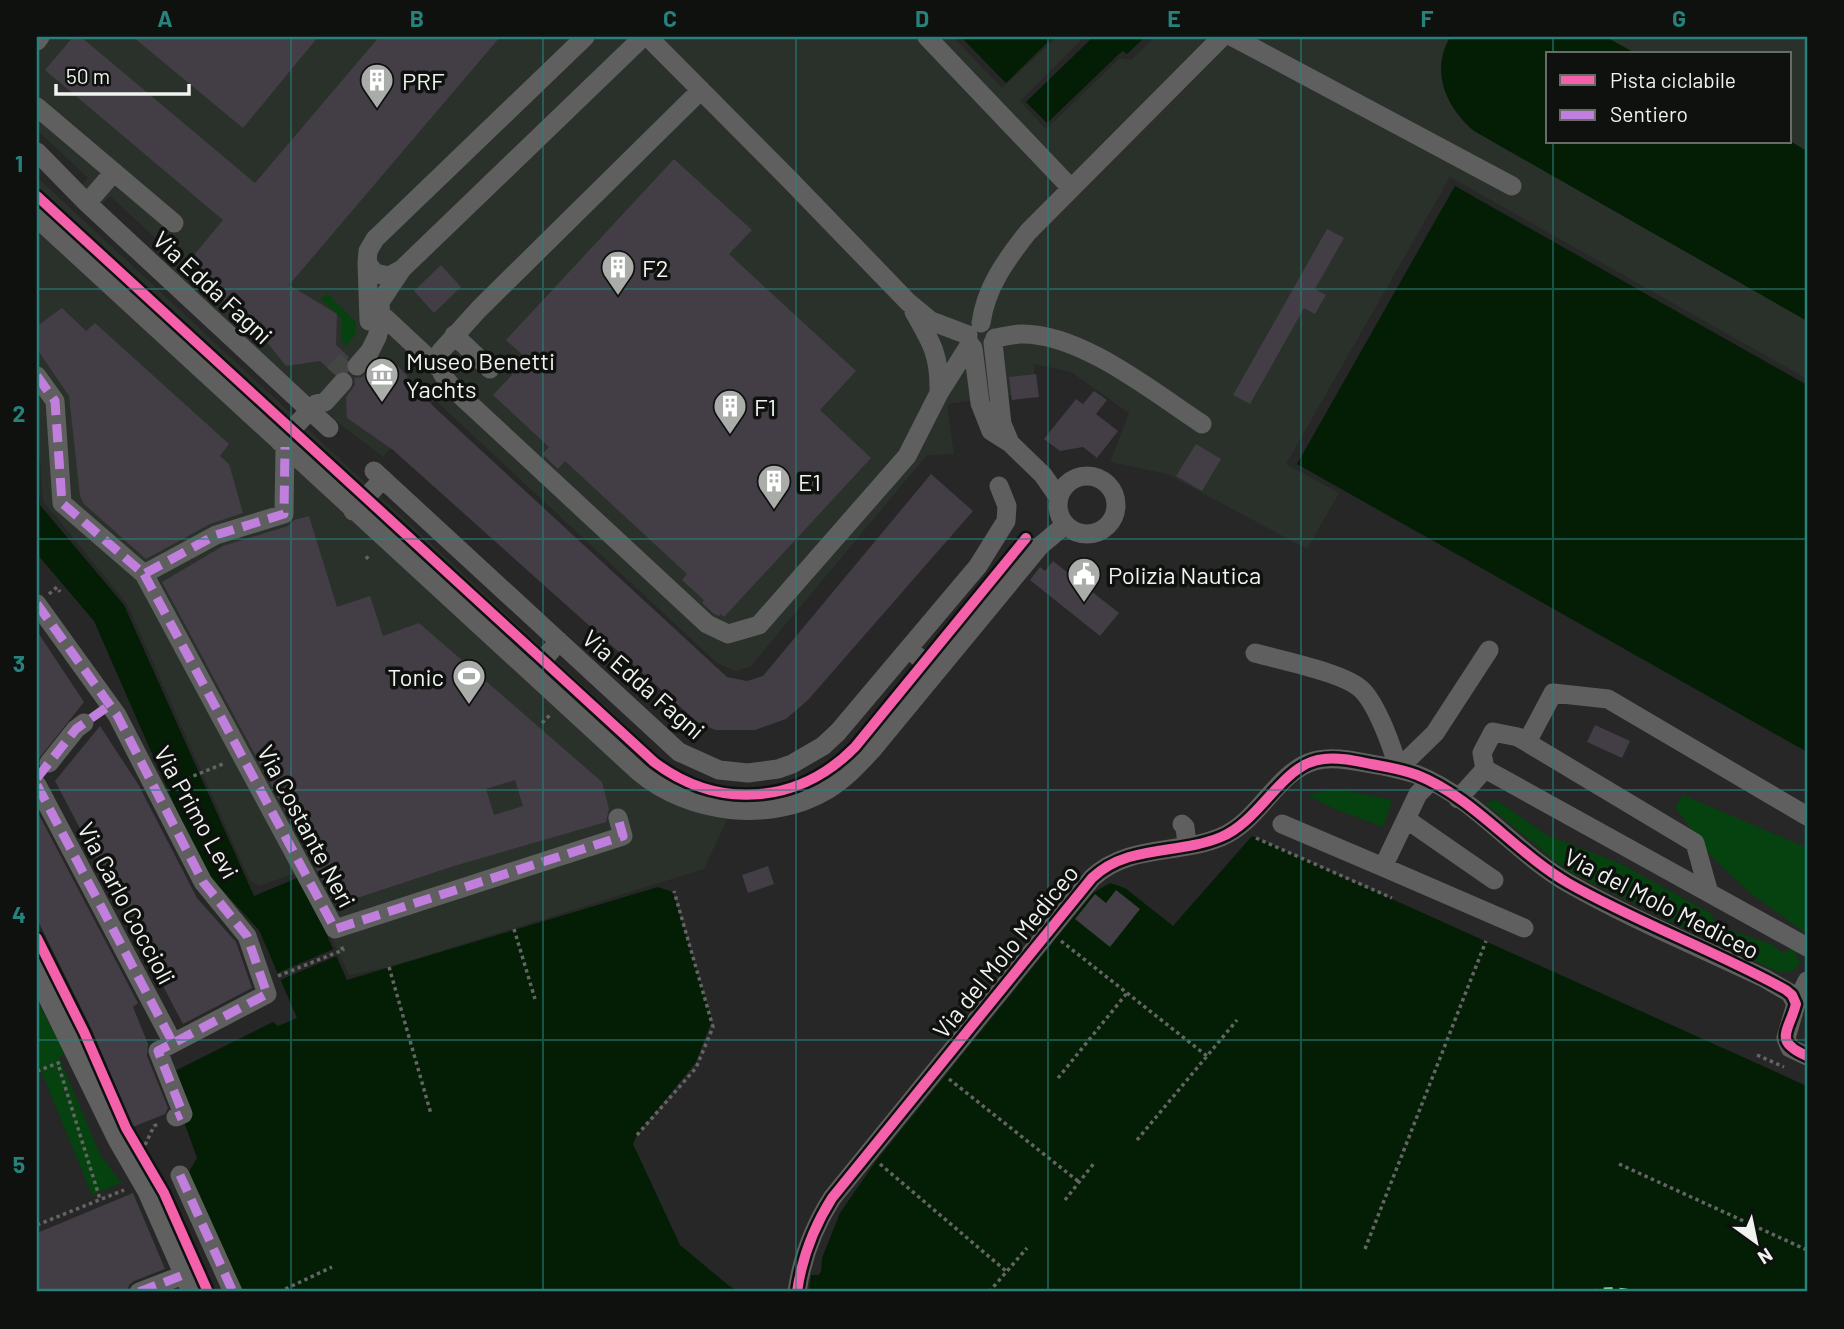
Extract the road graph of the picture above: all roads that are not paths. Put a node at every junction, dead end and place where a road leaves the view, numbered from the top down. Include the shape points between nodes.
1 (40, 37) edge
2 (584, 37) edge
3 (645, 37) edge
4 (927, 37) edge
5 (1222, 37) edge
6 (1233, 37) edge
7 (37, 41) edge
8 (701, 90) junction
9 (37, 109) edge
10 (37, 152) edge
11 (114, 172) junction
12 (1512, 186) dead end
13 (1070, 187) junction
14 (87, 203) junction
15 (37, 218) edge
16 (174, 223) dead end
17 (367, 263) junction
18 (402, 268) junction
19 (908, 302) junction
20 (380, 313) junction
21 (454, 335) junction
22 (973, 338) junction
23 (994, 341) junction
24 (439, 368) junction
25 (490, 369) dead end
26 (37, 376) edge
27 (339, 378) tunnel mouth
28 (939, 393) junction
29 (313, 407) junction
30 (1202, 424) dead end
31 (328, 428) dead end
32 (1010, 443) junction
33 (283, 445) junction
34 (1043, 475) junction
35 (1070, 481) junction
36 (999, 486) dead end
37 (1059, 498) junction
38 (353, 511) junction
39 (1065, 524) junction
40 (144, 574) junction
41 (41, 600) edge
42 (559, 641) junction
43 (909, 649) junction
44 (1489, 650) dead end
45 (1255, 653) dead end
46 (936, 672) junction
47 (532, 673) junction
48 (110, 705) junction
49 (1527, 742) junction
50 (1398, 769) junction
51 (1485, 769) junction
52 (42, 774) edge
53 (1431, 781) junction
54 (1458, 799) junction
55 (1807, 817) edge
56 (618, 818) dead end
57 (1406, 819) junction
58 (1182, 824) dead end
59 (1282, 824) dead end
60 (1187, 845) junction
61 (1383, 867) junction
62 (1494, 880) dead end
63 (1709, 893) junction
64 (1524, 928) dead end
65 (1807, 947) edge
66 (42, 964) edge
67 (1807, 981) edge
68 (1796, 1004) junction
69 (173, 1043) junction
70 (1807, 1056) edge
71 (176, 1117) road end
72 (180, 1175) dead end
73 (190, 1283) edge
74 (798, 1285) edge
75 (139, 1292) edge
76 (233, 1292) edge

1 - 7 street
2 - 17 street via 393,220 375,239
3 - 8 street
3 - 18 street
4 - 13 street
5 - 13 street
6 - 12 street
8 - 19 street
8 - 21 street
9 - 11 street
10 - 14 street, Via Edda Fagni
11 - 14 street
11 - 16 street
13 - 22 street via 1002,265 983,303
14 - 29 street, Via Edda Fagni via 295,397
15 - 33 street
17 - 18 street via 382,276
17 - 20 street via 368,332 353,361 370,351
18 - 20 street via 380,302
19 - 22 street via 931,321
19 - 28 street via 934,346
20 - 24 street
21 - 24 street via 438,358
21 - 25 street
22 - 23 street via 989,326
22 - 28 street
22 - 32 street via 980,403 991,431
23 - 30 street via 1021,334 1086,349
23 - 32 street via 1002,424
24 - 28 street via 472,406 696,614 728,634 759,625 907,456
26 - 40 street via 55,401 62,503
27 - 29 street via 325,402
29 - 31 street, Via Edda Fagni
29 - 33 street
32 - 34 street
33 - 38 street
33 - 40 street via 284,514 215,535
34 - 35 street
34 - 37 street
35 - 37 street
35 - 39 street via 1091,476 1104,481 1115,498 1115,512 1109,525 1090,534
36 - 43 street, Via Edda Fagni via 1007,506 1000,533
37 - 39 street via 1058,512
38 - 42 street, Via Edda Fagni via 379,475
38 - 47 street
39 - 46 street via 1040,545
40 - 56 street, Via Costante Neri via 335,929 623,836
41 - 48 street, Via Primo Levi
42 - 43 street, Via Edda Fagni via 680,752 719,770 748,773 785,767 823,746
42 - 47 street
43 - 46 street
44 - 50 street via 1436,733
45 - 50 street via 1344,678 1362,690 1395,753
46 - 47 street via 848,775 804,801 747,810 710,806 660,788
48 - 52 street via 76,729
48 - 69 street, Via Primo Levi via 203,883 247,936 267,994
49 - 51 street via 1493,732 1482,753
49 - 55 street via 1553,693 1608,699
49 - 63 street via 1695,843
50 - 53 street, Via del Molo Mediceo
50 - 60 street, Via del Molo Mediceo via 1324,758 1313,761 1284,780 1238,828 1220,838
51 - 54 street
51 - 63 street
52 - 69 street, Via Carlo Coccioli
53 - 54 street, Via del Molo Mediceo
53 - 57 street via 1418,794
54 - 68 street, Via del Molo Mediceo via 1567,882 1764,978 1790,993
57 - 61 street
57 - 62 street
58 - 60 street
59 - 61 street
60 - 74 street, Via del Molo Mediceo via 1125,857 1091,878 832,1198 810,1238
61 - 64 street
63 - 65 street
66 - 73 main road via 138,1160
67 - 68 street
68 - 70 street via 1786,1041
69 - 71 street via 158,1051 183,1114
72 - 76 street
73 - 75 street

